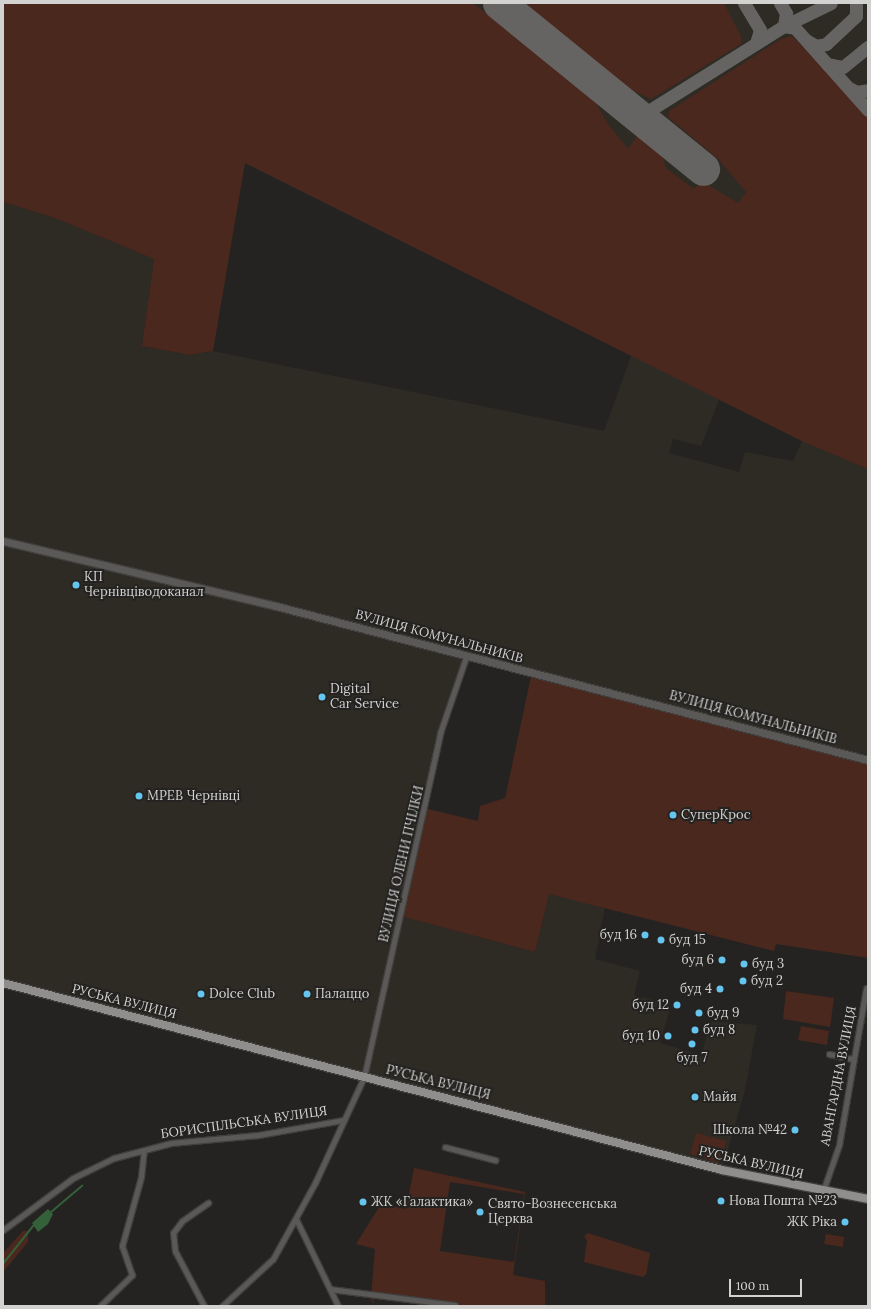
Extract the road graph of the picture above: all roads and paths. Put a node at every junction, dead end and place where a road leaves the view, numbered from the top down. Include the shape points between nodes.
1 (3, 541) edge
2 (466, 657) junction
3 (868, 760) edge
4 (3, 983) edge
5 (866, 988) dead end
6 (829, 1054) dead end
7 (853, 1058) junction
8 (364, 1077) junction
9 (343, 1120) junction
10 (445, 1147) dead end
11 (144, 1150) junction
12 (495, 1160) dead end
13 (823, 1191) junction
14 (868, 1199) edge
15 (208, 1203) dead end
16 (296, 1220) junction
17 (3, 1230) edge
18 (330, 1289) junction
19 (455, 1305) edge
20 (100, 1306) edge
21 (204, 1306) edge
22 (222, 1306) edge
23 (338, 1306) edge

1 - 2 street, ВУЛИЦЯ КОМУНАЛЬНИКІВ via 150,575
2 - 3 street, ВУЛИЦЯ КОМУНАЛЬНИКІВ
2 - 8 street, ВУЛИЦЯ ОЛЕНИ ПЧІЛКИ via 440,733
4 - 8 main road, РУСЬКА ВУЛИЦЯ
5 - 7 street, АВАНГАРДНА ВУЛИЦЯ
6 - 7 street
7 - 13 street, АВАНГАРДНА ВУЛИЦЯ via 839,1146
8 - 9 street, ВУЛИЦЯ ОЛЕНИ ПЧІЛКИ
8 - 13 main road, РУСЬКА ВУЛИЦЯ via 725,1171
9 - 11 street, БОРИСПІЛЬСЬКА ВУЛИЦЯ via 258,1135 171,1142
9 - 16 street, ВУЛИЦЯ ОЛЕНИ ПЧІЛКИ
10 - 12 street
11 - 17 street, БОРИСПІЛЬСЬКА ВУЛИЦЯ via 114,1158 73,1178
11 - 20 street via 141,1177 122,1246 132,1275
13 - 14 main road, РУСЬКА ВУЛИЦЯ
15 - 21 street via 182,1221 173,1233 175,1251
16 - 18 street
16 - 22 street, ВУЛИЦЯ ОЛЕНИ ПЧІЛКИ via 273,1259
18 - 19 street
18 - 23 street

